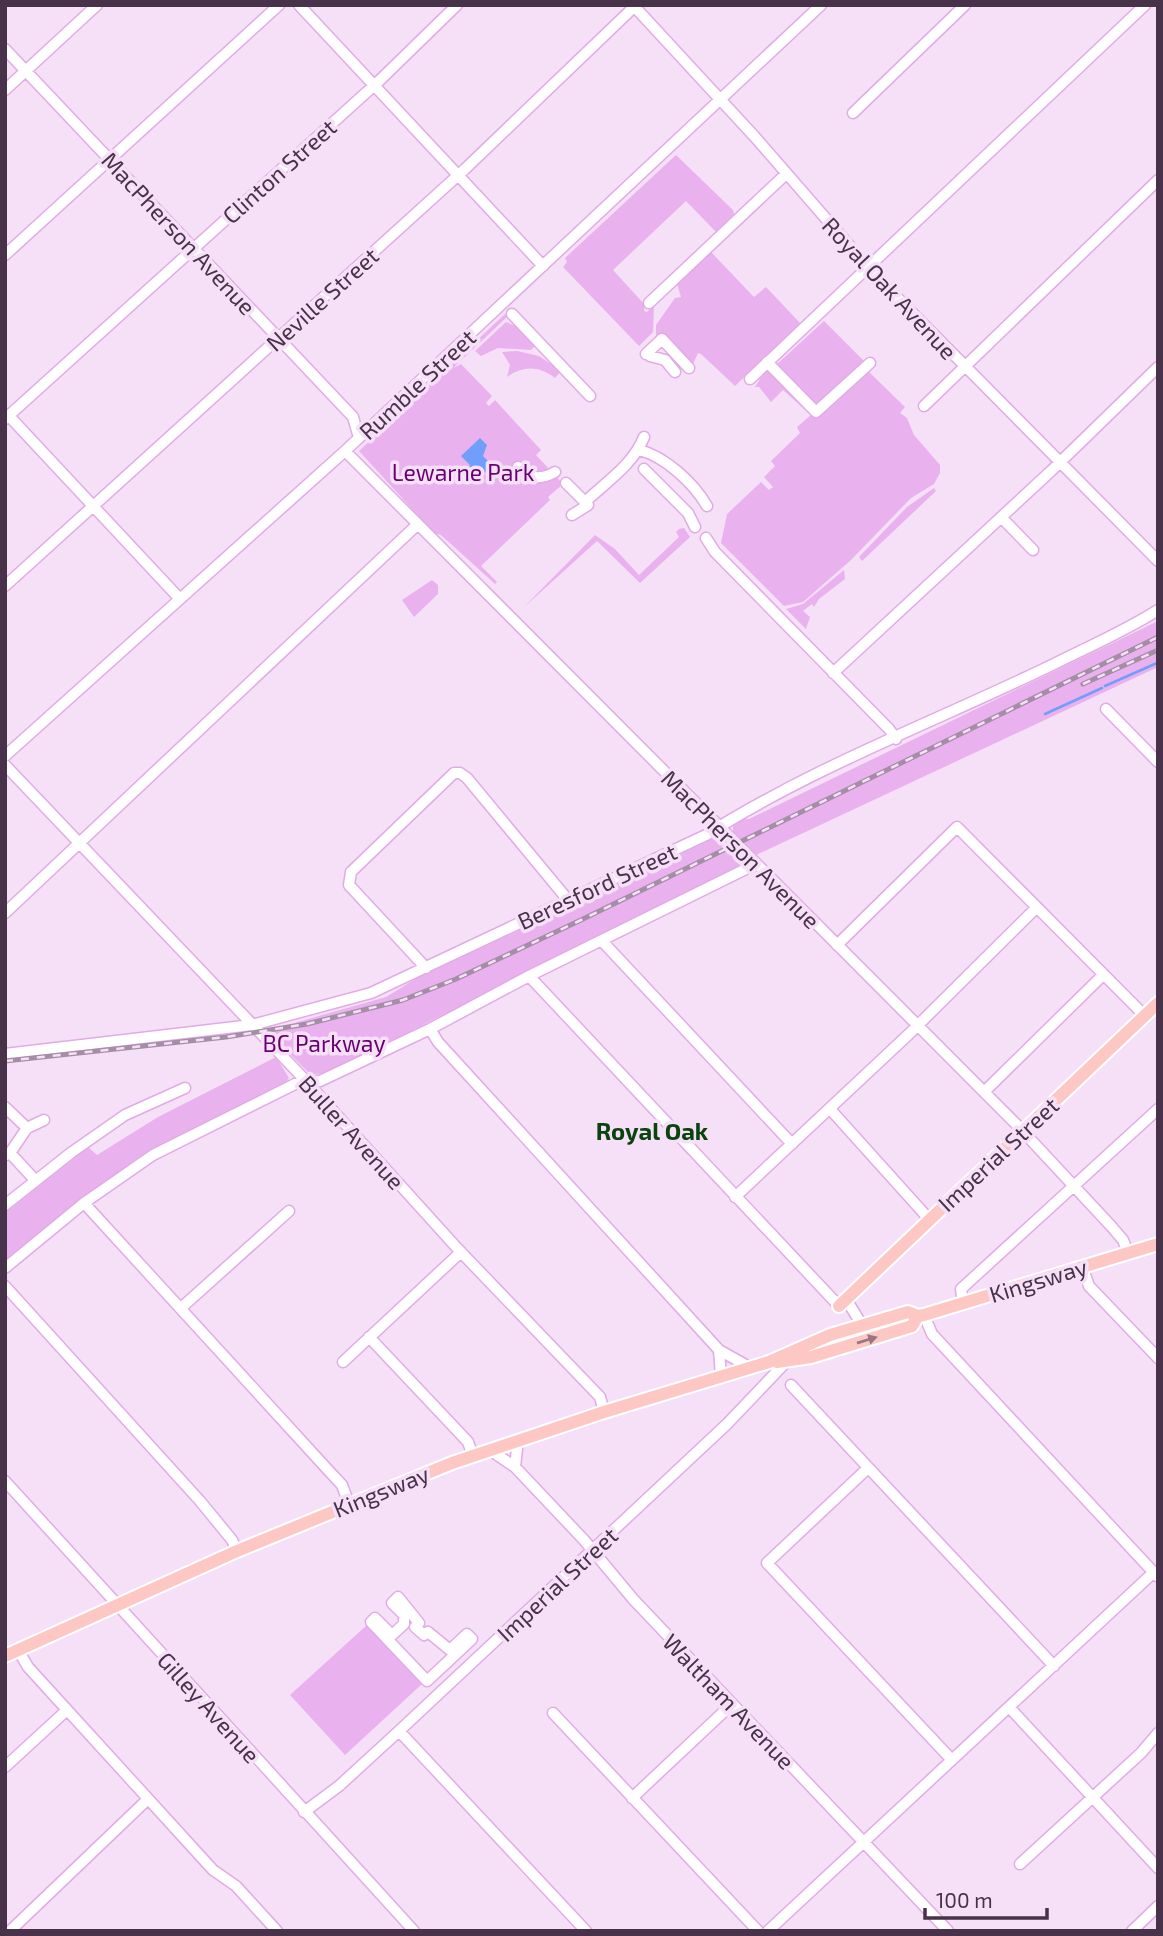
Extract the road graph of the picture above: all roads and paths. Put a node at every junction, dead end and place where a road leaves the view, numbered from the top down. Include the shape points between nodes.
1 (97, 5) edge
2 (279, 5) edge
3 (299, 5) edge
4 (457, 5) edge
5 (821, 5) edge
6 (965, 5) edge
7 (1144, 5) edge
8 (634, 6) edge
9 (5, 49) edge
10 (26, 71) junction
11 (373, 86) junction
12 (5, 90) edge
13 (721, 100) junction
14 (853, 113) dead end
15 (110, 160) junction
16 (786, 174) junction
17 (458, 176) junction
18 (1158, 180) edge
19 (194, 249) junction
20 (5, 255) edge
21 (543, 266) junction
22 (869, 268) junction
23 (649, 303) dead end
24 (512, 314) dead end
25 (654, 332) dead end
26 (278, 339) junction
27 (655, 345) junction
28 (674, 358) junction
29 (767, 362) junction
30 (870, 363) dead end
31 (965, 367) junction
32 (1158, 367) edge
33 (689, 368) dead end
34 (750, 379) dead end
35 (590, 396) dead end
36 (924, 406) dead end
37 (353, 417) junction
38 (7, 418) edge
39 (373, 425) junction
40 (359, 438) junction
41 (345, 452) junction
42 (638, 452) junction
43 (1059, 463) junction
44 (518, 467) dead end
45 (555, 472) dead end
46 (566, 483) dead end
47 (93, 506) junction
48 (707, 506) dead end
49 (1001, 517) junction
50 (418, 524) junction
51 (695, 527) dead end
52 (706, 538) dead end
53 (1033, 550) dead end
54 (1158, 561) edge
55 (5, 586) edge
56 (180, 599) junction
57 (1158, 610) edge
58 (832, 673) junction
59 (1106, 709) dead end
60 (896, 739) junction
61 (5, 756) edge
62 (1158, 762) edge
63 (5, 765) edge
64 (719, 827) junction
65 (78, 844) junction
66 (756, 864) junction
67 (568, 900) junction
68 (1037, 908) junction
69 (5, 913) edge
70 (602, 941) junction
71 (837, 945) junction
72 (426, 968) junction
73 (1103, 975) junction
74 (529, 976) junction
75 (1158, 1003) edge
76 (1144, 1015) junction
77 (252, 1025) junction
78 (918, 1026) junction
79 (430, 1030) junction
80 (5, 1054) edge
81 (307, 1082) junction
82 (185, 1088) dead end
83 (984, 1092) junction
84 (5, 1107) edge
85 (830, 1109) junction
86 (1158, 1109) edge
87 (44, 1121) dead end
88 (27, 1128) junction
89 (1024, 1132) junction
90 (792, 1144) junction
91 (8, 1154) edge
92 (35, 1180) junction
93 (1074, 1186) junction
94 (735, 1197) junction
95 (84, 1203) junction
96 (5, 1205) edge
97 (289, 1211) dead end
98 (929, 1219) junction
99 (1158, 1244) edge
100 (461, 1252) junction
101 (1128, 1253) junction
102 (1083, 1266) junction
103 (5, 1268) edge
104 (5, 1286) edge
105 (842, 1303) junction
106 (963, 1303) junction
107 (181, 1308) junction
108 (921, 1316) junction
109 (862, 1325) junction
110 (369, 1338) junction
111 (801, 1346) junction
112 (719, 1350) junction
113 (1158, 1358) edge
114 (787, 1361) junction
115 (343, 1362) dead end
116 (769, 1362) junction
117 (751, 1368) junction
118 (721, 1377) junction
119 (791, 1385) dead end
120 (604, 1412) junction
121 (518, 1440) junction
122 (490, 1450) junction
123 (473, 1456) junction
124 (515, 1466) junction
125 (868, 1468) junction
126 (5, 1481) edge
127 (349, 1504) junction
128 (592, 1550) junction
129 (237, 1551) junction
130 (1156, 1575) edge
131 (117, 1604) junction
132 (18, 1650) junction
133 (5, 1656) edge
134 (1054, 1665) junction
135 (427, 1681) joint
136 (732, 1704) junction
137 (1009, 1707) junction
138 (67, 1710) junction
139 (553, 1713) dead end
140 (399, 1731) junction
141 (1158, 1732) edge
142 (951, 1759) junction
143 (5, 1766) edge
144 (1093, 1797) junction
145 (632, 1798) junction
146 (148, 1799) junction
147 (303, 1812) junction
148 (862, 1841) junction
149 (1020, 1864) dead end
150 (1158, 1868) edge
151 (1158, 1906) edge
152 (10, 1931) edge
153 (277, 1931) edge
154 (414, 1931) edge
155 (586, 1931) edge
156 (758, 1931) edge
157 (768, 1931) edge
158 (948, 1931) edge
159 (1132, 1931) edge

1 - 10 street
2 - 15 street
3 - 11 street
4 - 11 street, Clinton Street
5 - 13 street, Rumble Street
6 - 14 street
7 - 22 street
8 - 13 street, Royal Oak Avenue
8 - 17 street, Neville Street
9 - 10 street, MacPherson Avenue
10 - 12 street
10 - 15 street, MacPherson Avenue
11 - 17 street
11 - 19 street, Clinton Street
13 - 16 street, Royal Oak Avenue
13 - 21 street, Rumble Street
15 - 19 street, MacPherson Avenue
15 - 20 street
16 - 22 street, Royal Oak Avenue
16 - 23 street
17 - 21 street
17 - 26 street, Neville Street
18 - 31 street
19 - 26 street, MacPherson Avenue
19 - 38 street, Clinton Street
21 - 39 street, Rumble Street
22 - 29 street
22 - 31 street, Royal Oak Avenue
24 - 35 street
25 - 27 street
26 - 37 street, MacPherson Avenue
26 - 47 street, Neville Street
27 - 28 street via 662,339
27 - 28 street via 645,352
28 - 33 street
29 - 30 street via 816,412
29 - 34 street
31 - 36 street
31 - 43 street, Royal Oak Avenue
32 - 43 street
37 - 39 street, MacPherson Avenue
37 - 40 street, MacPherson Avenue
38 - 47 street
39 - 40 street, Rumble Street
40 - 41 street, Rumble Street
41 - 50 street, MacPherson Avenue
41 - 56 street, Rumble Street
42 - 46 street via 580,503
42 - 48 street via 652,453 671,466
42 - 51 street
43 - 49 street
43 - 54 street, Royal Oak Avenue
44 - 45 street via 530,477
47 - 55 street, Neville Street
47 - 56 street
49 - 53 street
49 - 58 street
50 - 64 street, MacPherson Avenue
50 - 65 street
52 - 58 street
56 - 61 street, Rumble Street
57 - 60 street, Beresford Street
58 - 60 street
59 - 62 street
60 - 64 street, Beresford Street
63 - 65 street, Buller Avenue
64 - 66 street, MacPherson Avenue
64 - 67 street, Beresford Street
65 - 69 street
65 - 77 street, Buller Avenue
66 - 70 street
66 - 71 street, MacPherson Avenue
67 - 72 street, Beresford Street
67 - 72 street via 491,805 460,773 454,773 348,879
68 - 71 street via 957,827
68 - 73 street
68 - 78 street
70 - 74 street
70 - 90 street
71 - 78 street, MacPherson Avenue
72 - 77 street, Beresford Street via 371,993
73 - 76 street
73 - 83 street
74 - 79 street
74 - 94 street
75 - 76 main road, Imperial Street
76 - 89 main road, Imperial Street
77 - 80 street, Beresford Street
77 - 81 street, Buller Avenue
78 - 83 street, MacPherson Avenue
78 - 85 street
79 - 81 street via 320,1081
79 - 112 street
81 - 95 street via 153,1155
81 - 100 street, Buller Avenue
82 - 92 street via 125,1115
83 - 89 street, MacPherson Avenue
84 - 88 street
85 - 90 street
85 - 98 street
86 - 93 street
87 - 88 street
88 - 91 street
89 - 93 street, MacPherson Avenue
89 - 98 main road, Imperial Street
90 - 94 street
91 - 92 street
92 - 96 street
93 - 101 street, MacPherson Avenue via 1123,1240
93 - 106 street via 961,1289
94 - 105 street
95 - 103 street
95 - 107 street
97 - 107 street
98 - 105 main road, Imperial Street
99 - 101 main road, Kingsway
100 - 110 street
100 - 120 street, Buller Avenue via 600,1397
101 - 102 main road, Kingsway
102 - 106 main road, Kingsway
102 - 113 street via 1090,1286
104 - 129 street via 200,1501
105 - 109 street
106 - 108 main road, Kingsway
107 - 127 street via 335,1478
108 - 109 main road, Kingsway via 908,1312
114 -> 108 main road, Kingsway via 912,1326
108 - 130 street via 932,1334
109 - 111 main road, Kingsway
110 - 115 street
110 - 123 street via 468,1442
111 - 114 main road, Imperial Street
111 - 116 main road, Kingsway
112 - 117 street
112 - 118 street
114 - 116 main road, Kingsway
114 - 128 street, Imperial Street
116 - 117 main road, Kingsway
117 - 118 main road, Kingsway
118 - 120 main road, Kingsway
119 - 125 street
120 - 121 main road, Kingsway
121 - 122 main road, Kingsway
121 - 124 street
122 - 123 main road, Kingsway
122 - 124 street, Waltham Avenue
123 - 127 main road, Kingsway
124 - 128 street, Waltham Avenue
125 - 134 street
125 - 142 street via 766,1563
126 - 131 street, Gilley Avenue
127 - 129 main road, Kingsway
128 - 136 street, Waltham Avenue
128 - 140 street, Imperial Street
129 - 131 main road, Kingsway
130 - 134 street
131 - 132 main road, Kingsway
131 - 147 street, Gilley Avenue
132 - 133 main road, Kingsway
132 - 138 street
134 - 137 street
135 - 135 street via 472,1639 467,1634 450,1650 415,1627 419,1623 398,1597 392,1603 404,1615 404,1624 392,1635 375,1618 371,1622
136 - 145 street
136 - 148 street, Waltham Avenue
137 - 142 street
137 - 144 street
138 - 143 street
138 - 146 street
139 - 145 street
140 - 147 street, Imperial Street
140 - 155 street
141 - 144 street
142 - 148 street
144 - 149 street
144 - 150 street
145 - 156 street
146 - 152 street
146 - 153 street
147 - 154 street, Gilley Avenue
148 - 157 street
148 - 158 street, Waltham Avenue
151 - 159 street

